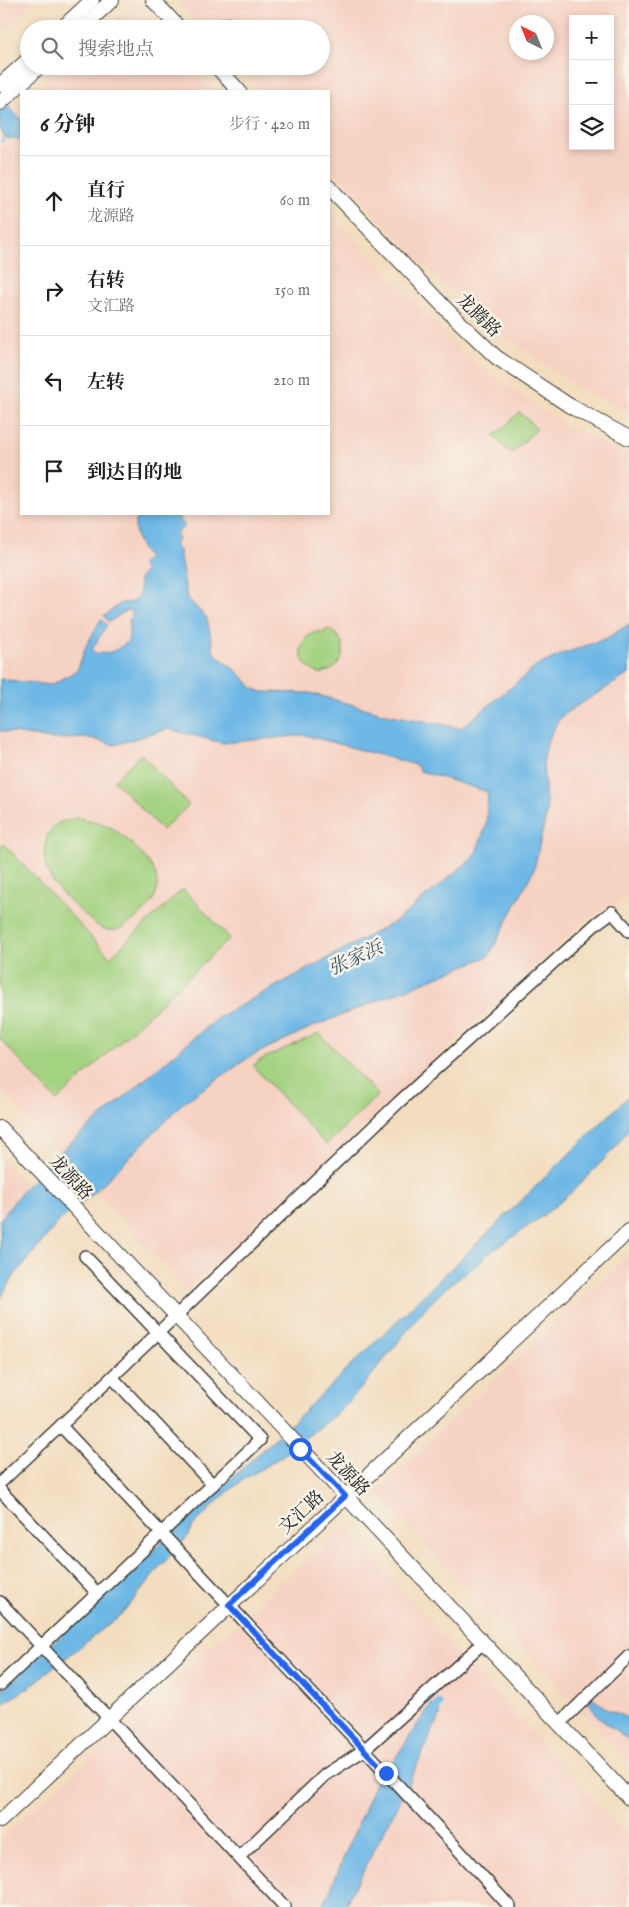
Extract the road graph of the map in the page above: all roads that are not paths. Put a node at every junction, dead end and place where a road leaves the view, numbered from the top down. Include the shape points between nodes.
1 (92, 0) edge
2 (112, 0) edge
3 (154, 0) edge
4 (71, 20) edge
5 (91, 20) edge
6 (172, 20) edge
7 (20, 70) edge
8 (25, 75) edge
9 (224, 75) edge
10 (5, 87) edge
11 (238, 90) edge
12 (0, 103) edge
13 (330, 188) edge
14 (629, 438) edge
15 (629, 931) edge
16 (0, 1128) edge
17 (629, 1231) edge
18 (85, 1256) dead end
19 (175, 1316) junction
20 (158, 1333) junction
21 (112, 1377) junction
22 (61, 1426) junction
23 (0, 1483) edge
24 (213, 1485) junction
25 (0, 1490) edge
26 (345, 1496) junction
27 (161, 1533) junction
28 (98, 1593) junction
29 (0, 1602) edge
30 (229, 1605) junction
31 (483, 1643) junction
32 (42, 1646) junction
33 (629, 1656) edge
34 (0, 1685) edge
35 (109, 1718) junction
36 (559, 1724) junction
37 (364, 1750) junction
38 (629, 1798) edge
39 (0, 1821) edge
40 (239, 1857) junction
41 (285, 1907) edge
42 (510, 1907) edge

1 - 4 main road
2 - 5 main road
3 - 6 main road
7 - 10 main road
8 - 10 main road
9 - 11 main road
10 - 12 main road
13 - 14 main road, 龙腾路 via 496,357 570,406
15 - 19 street via 612,912 597,923 399,1102
16 - 19 main road, 龙源路
17 - 26 main road, 文汇路
18 - 20 street
19 - 20 street
19 - 26 main road, 龙源路
20 - 21 street
20 - 24 street via 260,1440
21 - 22 street
21 - 24 street
22 - 23 street
22 - 27 street
24 - 27 street
25 - 28 street
26 - 30 main road, 文汇路
26 - 31 main road, 龙源路
27 - 28 street
27 - 30 street
28 - 32 street
29 - 32 street
30 - 35 main road, 文汇路
30 - 37 street
31 - 36 main road, 龙源路
31 - 37 street
32 - 34 street
32 - 35 street
33 - 36 street
35 - 39 main road, 文汇路
35 - 40 street
36 - 38 main road, 龙源路
37 - 40 street via 325,1775
37 - 42 street
40 - 41 street

